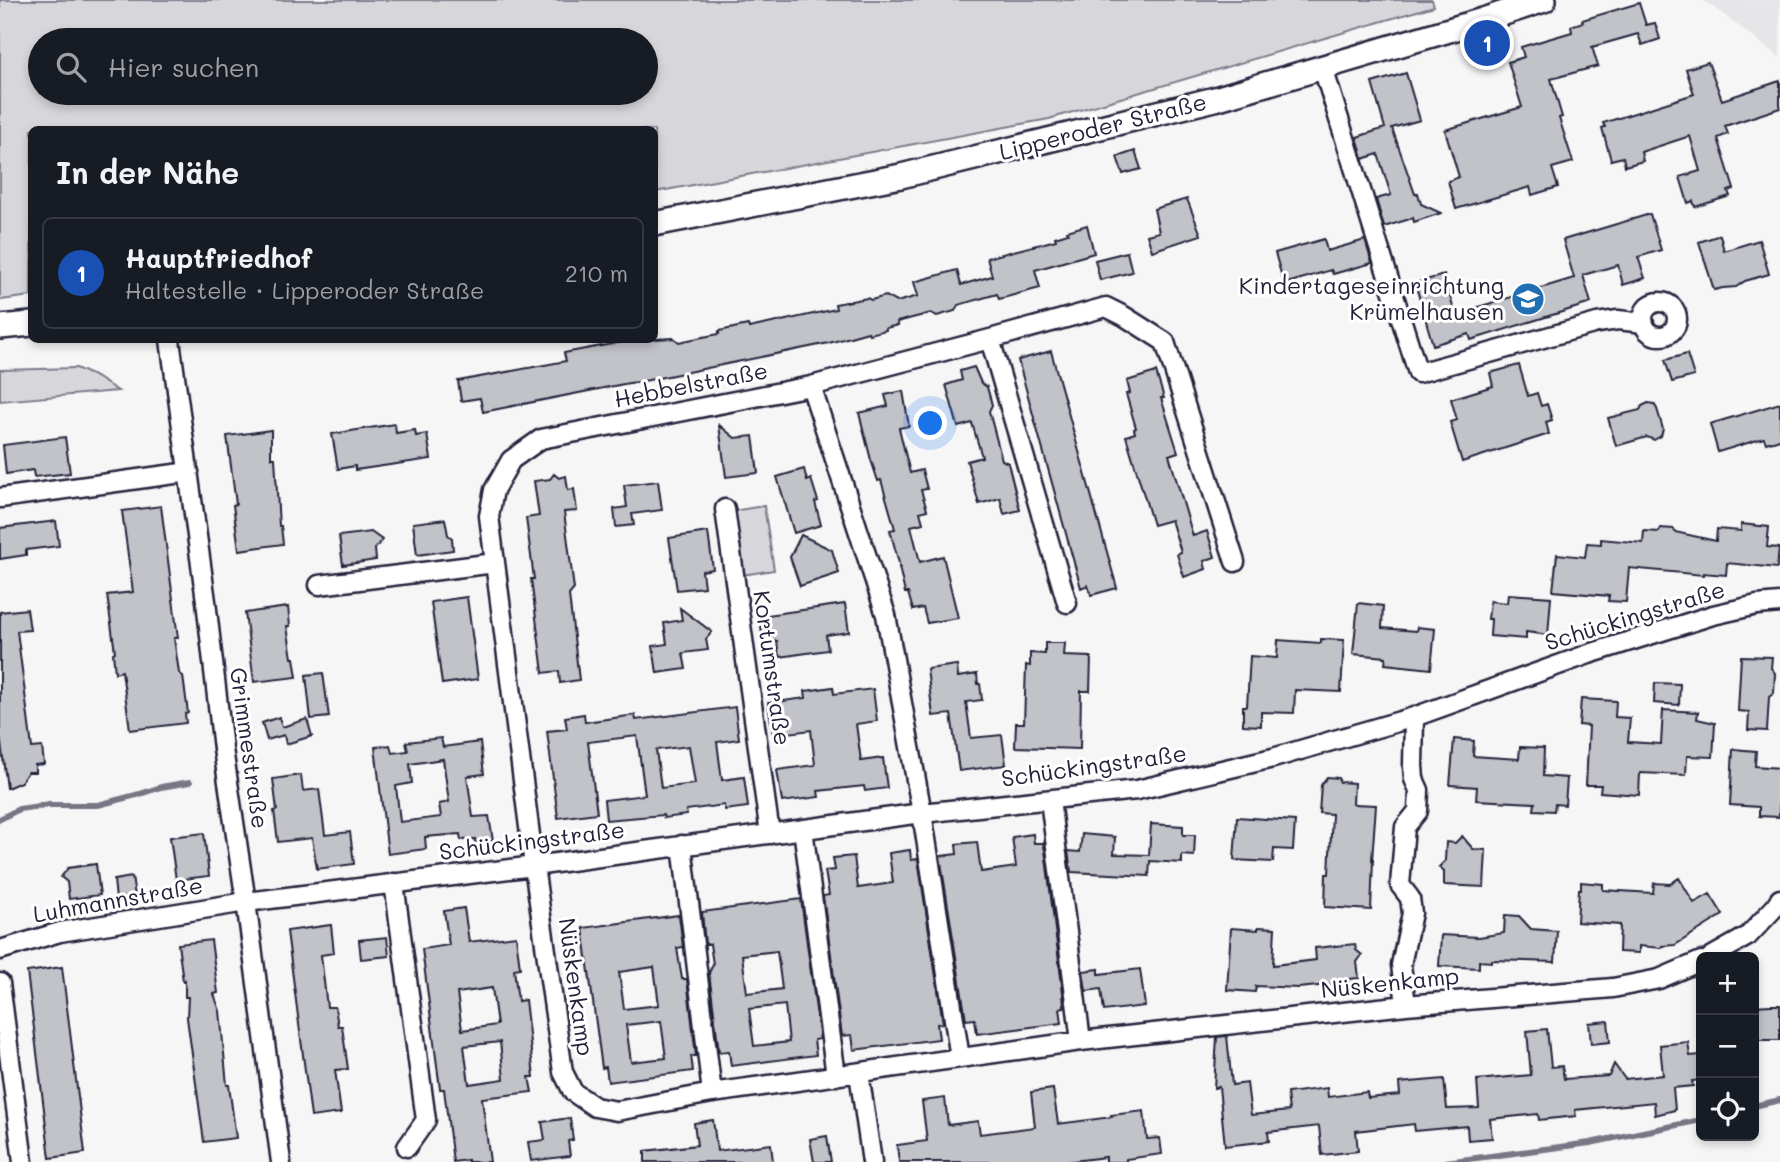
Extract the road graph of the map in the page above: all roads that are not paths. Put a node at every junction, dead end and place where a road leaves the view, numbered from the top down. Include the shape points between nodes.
1 (1544, 0) edge
2 (1323, 68) junction
3 (658, 223) edge
4 (1644, 323) dead end
5 (28, 324) edge
6 (0, 327) edge
7 (990, 339) junction
8 (170, 343) edge
9 (811, 386) junction
10 (189, 472) junction
11 (0, 498) edge
12 (725, 509) dead end
13 (1235, 562) dead end
14 (495, 563) junction
15 (319, 585) dead end
16 (1067, 603) dead end
17 (1780, 603) edge
18 (1414, 717) junction
19 (1050, 800) junction
20 (922, 813) junction
21 (803, 829) junction
22 (770, 834) junction
23 (682, 845) junction
24 (534, 866) junction
25 (394, 883) junction
26 (1780, 900) edge
27 (246, 902) junction
28 (0, 950) edge
29 (1720, 952) edge
30 (1696, 963) edge
31 (0, 983) edge
32 (1406, 1004) junction
33 (1081, 1041) junction
34 (960, 1058) junction
35 (859, 1073) junction
36 (836, 1076) junction
37 (712, 1093) junction
38 (407, 1147) dead end
39 (23, 1162) edge
40 (281, 1162) edge
41 (872, 1162) edge

1 - 2 main road, Lipperoder Straße
2 - 3 main road, Lipperoder Straße via 901,177
2 - 4 street via 1418,373 1597,323
5 - 6 main road
7 - 9 street, Hebbelstraße
7 - 13 street, Hebbelstraße via 1106,307 1165,342
7 - 16 street
8 - 10 street, Grimmestraße
9 - 14 street, Hebbelstraße via 541,439 511,460 494,490 489,516
9 - 20 street via 886,615
10 - 11 street
10 - 27 street, Grimmestraße
12 - 22 street, Kortumstraße
14 - 15 street
14 - 24 street, Hebbelstraße
17 - 18 street, Schückingstraße via 1713,615
18 - 19 street, Schückingstraße via 1273,758 1137,790
18 - 32 street via 1418,811 1405,827 1400,885 1410,898 1412,913 1401,965
19 - 20 street, Schückingstraße
19 - 33 street
20 - 21 street, Schückingstraße
20 - 34 street
21 - 22 street, Schückingstraße
21 - 36 street
22 - 23 street, Schückingstraße
23 - 24 street, Schückingstraße
23 - 37 street
24 - 25 street, Schückingstraße
24 - 37 street, Nüskenkamp via 564,1072 573,1092 595,1107 617,1111
25 - 27 street, Schückingstraße
25 - 38 street via 426,1120
26 - 29 street via 1748,936
27 - 28 street, Luhmannstraße via 60,932
27 - 40 street, Grimmestraße
30 - 32 street, Nüskenkamp via 1660,979 1613,988
31 - 39 street
32 - 33 street, Nüskenkamp
33 - 34 street, Nüskenkamp
34 - 35 street, Nüskenkamp
35 - 36 street, Nüskenkamp
35 - 41 street
36 - 37 street, Nüskenkamp

